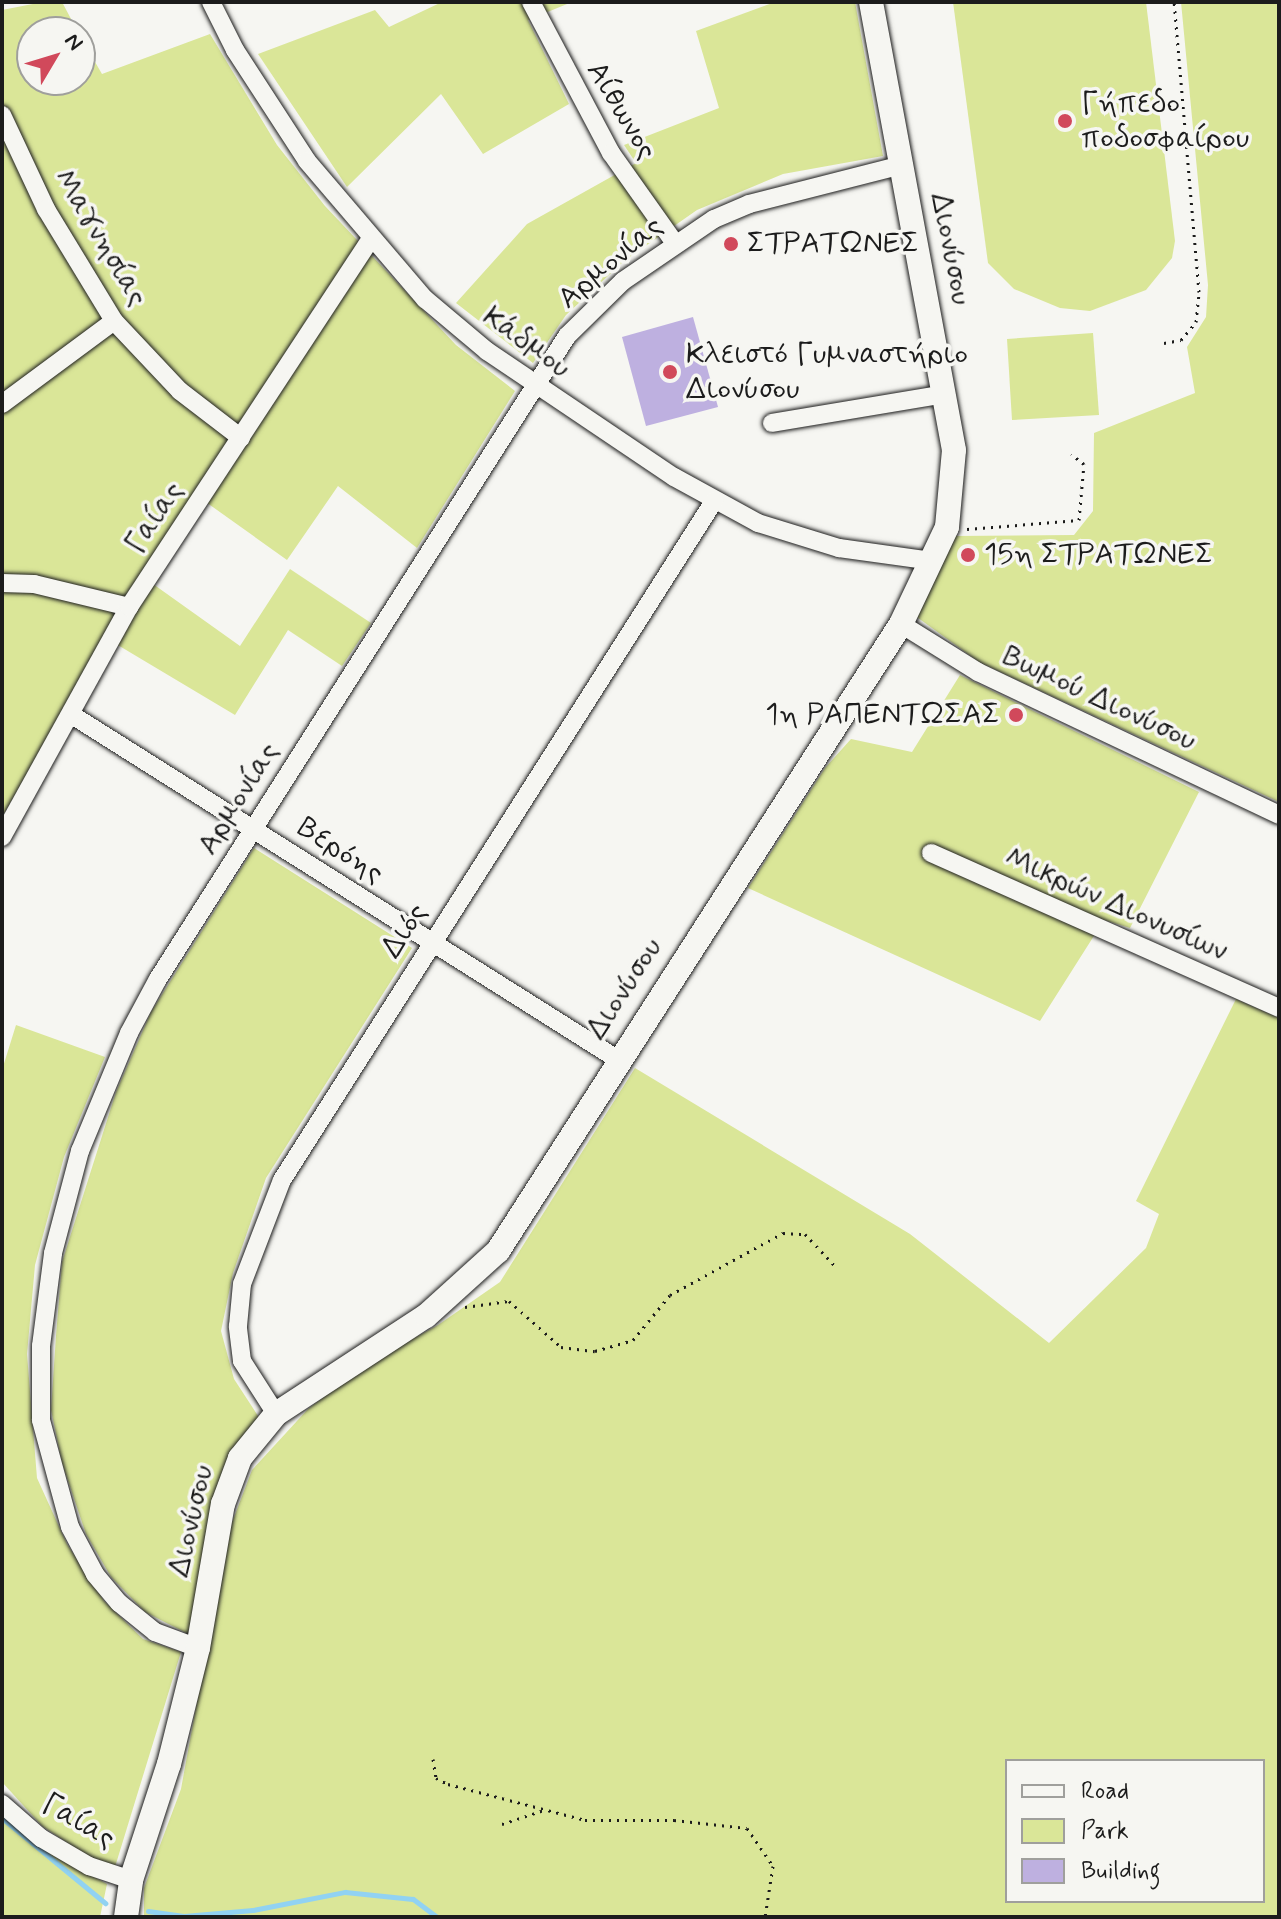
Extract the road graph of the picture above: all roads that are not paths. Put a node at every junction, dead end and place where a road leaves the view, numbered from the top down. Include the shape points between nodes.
1 (211, 2) edge
2 (531, 2) edge
3 (871, 2) edge
4 (2, 115) edge
5 (902, 165) junction
6 (370, 240) junction
7 (674, 242) junction
8 (114, 321) junction
9 (534, 385) junction
10 (945, 394) junction
11 (2, 404) edge
12 (772, 423) dead end
13 (241, 438) junction
14 (714, 501) junction
15 (933, 561) junction
16 (2, 583) edge
17 (129, 607) junction
18 (901, 624) junction
19 (72, 715) junction
20 (1279, 815) edge
21 (253, 828) junction
22 (2, 837) edge
23 (931, 853) dead end
24 (431, 942) junction
25 (1279, 1008) edge
26 (617, 1059) junction
27 (276, 1414) junction
28 (198, 1648) junction
29 (2, 1804) edge
30 (131, 1880) junction
31 (126, 1917) edge

1 - 6 street, Κάδμου via 261,92
2 - 7 street, Αίθωνος via 611,153
3 - 5 main road, Διονύσου
4 - 8 street, Μαγνησίας via 46,209
5 - 7 street, Αρμονίας via 749,204
5 - 10 main road, Διονύσου
6 - 9 street, Κάδμου via 456,326
6 - 13 street, Γαίας
7 - 9 street, Αρμονίας via 623,281 567,336
8 - 11 street
8 - 13 street, Μαγνησίας via 180,391
9 - 14 street, Κάδμου
9 - 21 street, Αρμονίας
10 - 12 street
10 - 15 main road, Διονύσου via 955,472 947,527
13 - 17 street, Γαίας
14 - 15 street, Κάδμου via 798,538
14 - 24 street, Διός
15 - 18 main road, Διονύσου
16 - 17 street via 47,586
17 - 19 street, Γαίας
18 - 20 street, Βωμού Διονύσου via 978,672
18 - 26 main road, Διονύσου
19 - 21 street, Βερόης
19 - 22 street, Γαίας
21 - 24 street, Βερόης
21 - 28 street, Αρμονίας via 158,979 105,1086 80,1151 53,1253 41,1346 41,1420 70,1527 95,1574 119,1603 155,1632
23 - 25 street, Μικρών Διονυσίων
24 - 26 street, Βερόης
24 - 27 street, Διός via 282,1180 242,1284 242,1361
26 - 27 main road, Διονύσου via 514,1228 481,1271 426,1316
27 - 28 main road, Διονύσου via 256,1434 230,1483
28 - 30 main road, Διονύσου via 169,1764
29 - 30 street, Γαίας via 53,1845 89,1866
30 - 31 main road, Διονύσου

